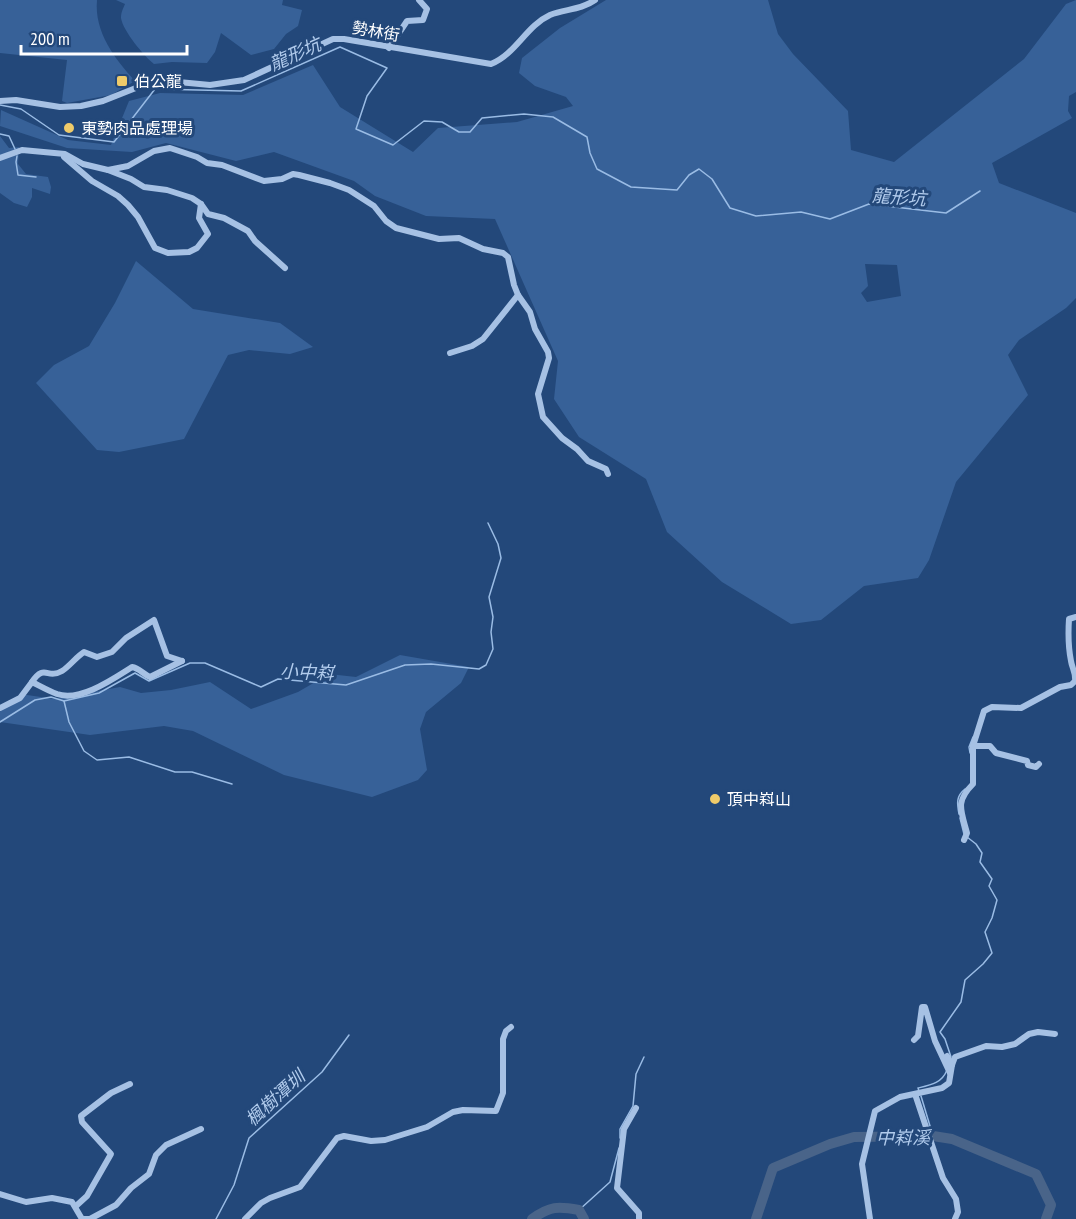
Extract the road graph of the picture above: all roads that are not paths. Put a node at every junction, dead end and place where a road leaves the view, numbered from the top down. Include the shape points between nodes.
1 (419, 0) edge
2 (595, 0) edge
3 (389, 48) junction
4 (0, 101) edge
5 (59, 153) junction
6 (0, 158) edge
7 (108, 170) junction
8 (201, 204) junction
9 (285, 268) dead end
10 (518, 295) junction
11 (450, 353) dead end
12 (608, 474) dead end
13 (1076, 617) edge
14 (32, 682) junction
15 (0, 708) edge
16 (973, 746) junction
17 (1039, 764) dead end
18 (966, 836) dead end
19 (511, 1027) dead end
20 (1055, 1034) dead end
21 (914, 1040) dead end
22 (947, 1056) dead end
23 (951, 1064) junction
24 (950, 1073) junction
25 (130, 1084) dead end
26 (915, 1094) junction
27 (636, 1108) dead end
28 (201, 1129) dead end
29 (0, 1194) edge
30 (76, 1206) junction
31 (245, 1219) edge
32 (639, 1219) edge
33 (870, 1219) edge
34 (954, 1219) edge

1 - 3 street via 427,9 423,20 406,21
2 - 3 street, 勢林街 via 587,6 550,15 492,64
3 - 4 street, 勢林街 via 333,39 244,80 210,85 151,82 81,106
5 - 6 street via 22,150
5 - 7 street
5 - 8 street via 128,205 155,248 168,253 189,252 208,234 199,218
7 - 8 street via 144,187 167,190
7 - 10 street via 170,148 264,181 293,174 330,183 350,190 374,206 396,228 439,239 459,238 503,253 508,257
8 - 9 street via 208,214 248,231
10 - 11 street via 483,339
10 - 12 street via 548,352 538,394 543,417 561,438
13 - 16 street via 1069,619 1068,643 1075,681 1021,708 987,709
14 - 14 street via 41,672 61,672 84,652 97,657 112,652 154,620 167,656 182,661 150,677 132,667 100,687 69,695 59,695
14 - 15 street via 20,698
16 - 17 street via 990,746 996,753 1027,760 1028,765
16 - 18 street via 973,784 963,793 960,806
19 - 31 street via 503,1039 503,1093 496,1112 453,1112 427,1127 385,1140 337,1138 300,1187 261,1203
20 - 23 street via 1029,1034 1015,1044 986,1046 955,1057
21 - 24 street via 922,1007
22 - 23 street
23 - 24 street
24 - 26 street via 949,1083 942,1088
25 - 30 street via 81,1116 111,1154 87,1196
26 - 33 street via 900,1097 875,1111 871,1121 862,1164
26 - 34 street via 943,1178 956,1199 958,1212
27 - 32 street via 624,1129 617,1188 639,1213
28 - 30 street via 166,1145 156,1155 149,1174 116,1205 90,1219 82,1219
29 - 30 street via 26,1202 52,1198

